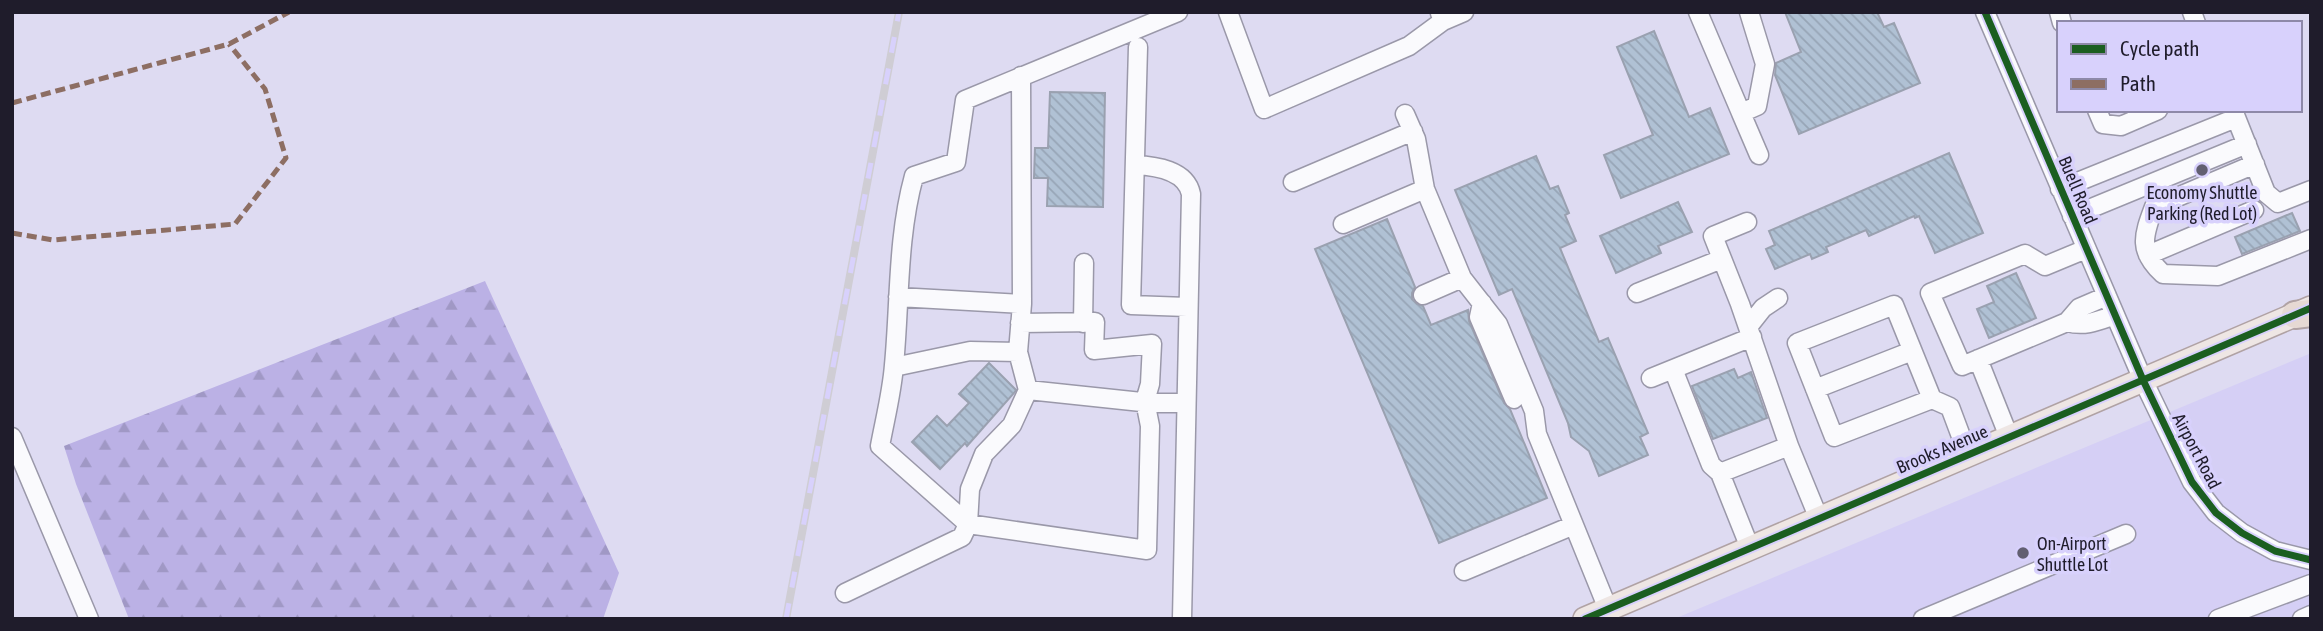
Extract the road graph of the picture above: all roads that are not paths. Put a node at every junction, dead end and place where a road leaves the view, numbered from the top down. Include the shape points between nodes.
1 (1178, 12) edge
2 (1228, 12) edge
3 (1464, 12) edge
4 (1698, 12) edge
5 (1749, 12) edge
6 (1984, 12) edge
7 (1442, 17) edge
8 (1138, 47) dead end
9 (1021, 76) junction
10 (2098, 112) edge
11 (2153, 112) edge
12 (1741, 113) junction
13 (1405, 114) dead end
14 (2234, 114) edge
15 (1413, 131) junction
16 (2247, 144) junction
17 (1759, 155) dead end
18 (2255, 164) junction
19 (1135, 165) junction
20 (1293, 182) dead end
21 (1425, 189) junction
22 (2060, 189) junction
23 (2311, 190) edge
24 (2255, 210) dead end
25 (2072, 216) junction
26 (1747, 222) dead end
27 (1343, 224) dead end
28 (2311, 239) edge
29 (2087, 249) junction
30 (2148, 255) junction
31 (1722, 259) junction
32 (1084, 263) dead end
33 (1462, 278) junction
34 (1637, 293) dead end
35 (1423, 295) dead end
36 (2106, 296) junction
37 (898, 297) junction
38 (1778, 298) dead end
39 (1482, 303) junction
40 (1022, 304) junction
41 (1187, 307) junction
42 (2305, 312) edge
43 (2115, 315) junction
44 (2067, 322) junction
45 (1020, 323) junction
46 (1083, 323) junction
47 (1750, 332) junction
48 (1912, 351) junction
49 (1018, 352) junction
50 (1978, 359) junction
51 (894, 368) junction
52 (1673, 369) junction
53 (1651, 378) dead end
54 (2143, 380) junction
55 (1815, 389) junction
56 (1028, 390) junction
57 (1514, 399) dead end
58 (1932, 399) junction
59 (1145, 401) junction
60 (1186, 403) junction
61 (12, 437) edge
62 (2009, 437) junction
63 (1789, 446) junction
64 (1968, 454) junction
65 (1720, 473) junction
66 (1819, 519) junction
67 (968, 524) junction
68 (1574, 524) junction
69 (2126, 534) dead end
70 (1750, 548) junction
71 (2311, 560) edge
72 (1464, 571) dead end
73 (2311, 584) edge
74 (845, 593) dead end
75 (1184, 597) junction
76 (1608, 609) junction
77 (2311, 615) edge
78 (89, 619) edge
79 (1182, 619) edge
80 (1188, 619) edge
81 (1585, 619) edge
82 (1923, 619) edge
83 (2218, 619) edge
84 (2302, 619) edge

1 - 9 street
2 - 7 street via 1264,109 1409,46
3 - 7 street
4 - 12 street
5 - 12 street via 1765,64 1757,106
6 - 22 street, Buell Road
8 - 19 street
9 - 37 street via 965,100 956,162 914,176
9 - 40 street
10 - 11 street via 2103,124 2120,126
12 - 17 street
13 - 15 street
14 - 16 street
14 - 22 street
15 - 20 street
15 - 21 street
16 - 18 street
16 - 25 street
18 - 23 street via 2266,193 2278,203
18 - 30 street via 2154,207 2144,233
19 - 41 street via 1172,172 1189,187
19 - 41 street via 1132,304
21 - 27 street
21 - 33 street
22 - 25 street, Buell Road
24 - 30 street
25 - 29 street, Buell Road
26 - 31 street via 1713,236
28 - 30 street via 2218,276 2163,274
29 - 36 street, Buell Road
29 - 50 street via 2045,266 2025,254 1930,293 1962,366
31 - 34 street
31 - 47 street
32 - 46 street
33 - 35 street
33 - 39 street
36 - 43 street, Buell Road
36 - 44 street via 2079,308
37 - 40 street
37 - 51 street
38 - 47 street via 1763,308
39 - 57 street via 1479,317
39 - 68 street via 1501,331 1534,411 1536,434
40 - 45 street
41 - 60 street
42 - 54 main road, Brooks Avenue
43 - 44 street via 2094,323
43 - 54 street, Buell Road
44 - 50 street
45 - 46 street
45 - 49 street
46 - 59 street via 1095,322 1094,350 1152,344
47 - 52 street
47 - 63 street
48 - 55 street
48 - 55 street via 1894,305 1870,314 1797,343
48 - 58 street
49 - 51 street via 970,351
49 - 56 street
50 - 62 street
51 - 67 street via 880,446
52 - 53 street
52 - 65 street via 1711,465
54 - 62 main road, Brooks Avenue
54 - 71 street, Airport Road via 2186,471 2207,503 2253,540 2285,555
55 - 58 street via 1834,438
56 - 59 street
56 - 67 street via 1012,425 984,454 970,489
58 - 64 street via 1950,407
59 - 60 street
59 - 67 street via 1150,426 1147,550
60 - 75 street
61 - 78 street
62 - 64 main road, Brooks Avenue
63 - 65 street
63 - 66 street
64 - 66 main road, Brooks Avenue
65 - 70 street
66 - 70 main road, Brooks Avenue
67 - 74 street via 962,537
68 - 72 street
68 - 76 street
69 - 82 street
70 - 76 main road, Brooks Avenue
73 - 83 street
75 - 79 street
75 - 80 street
76 - 81 main road, Brooks Avenue
77 - 84 street

